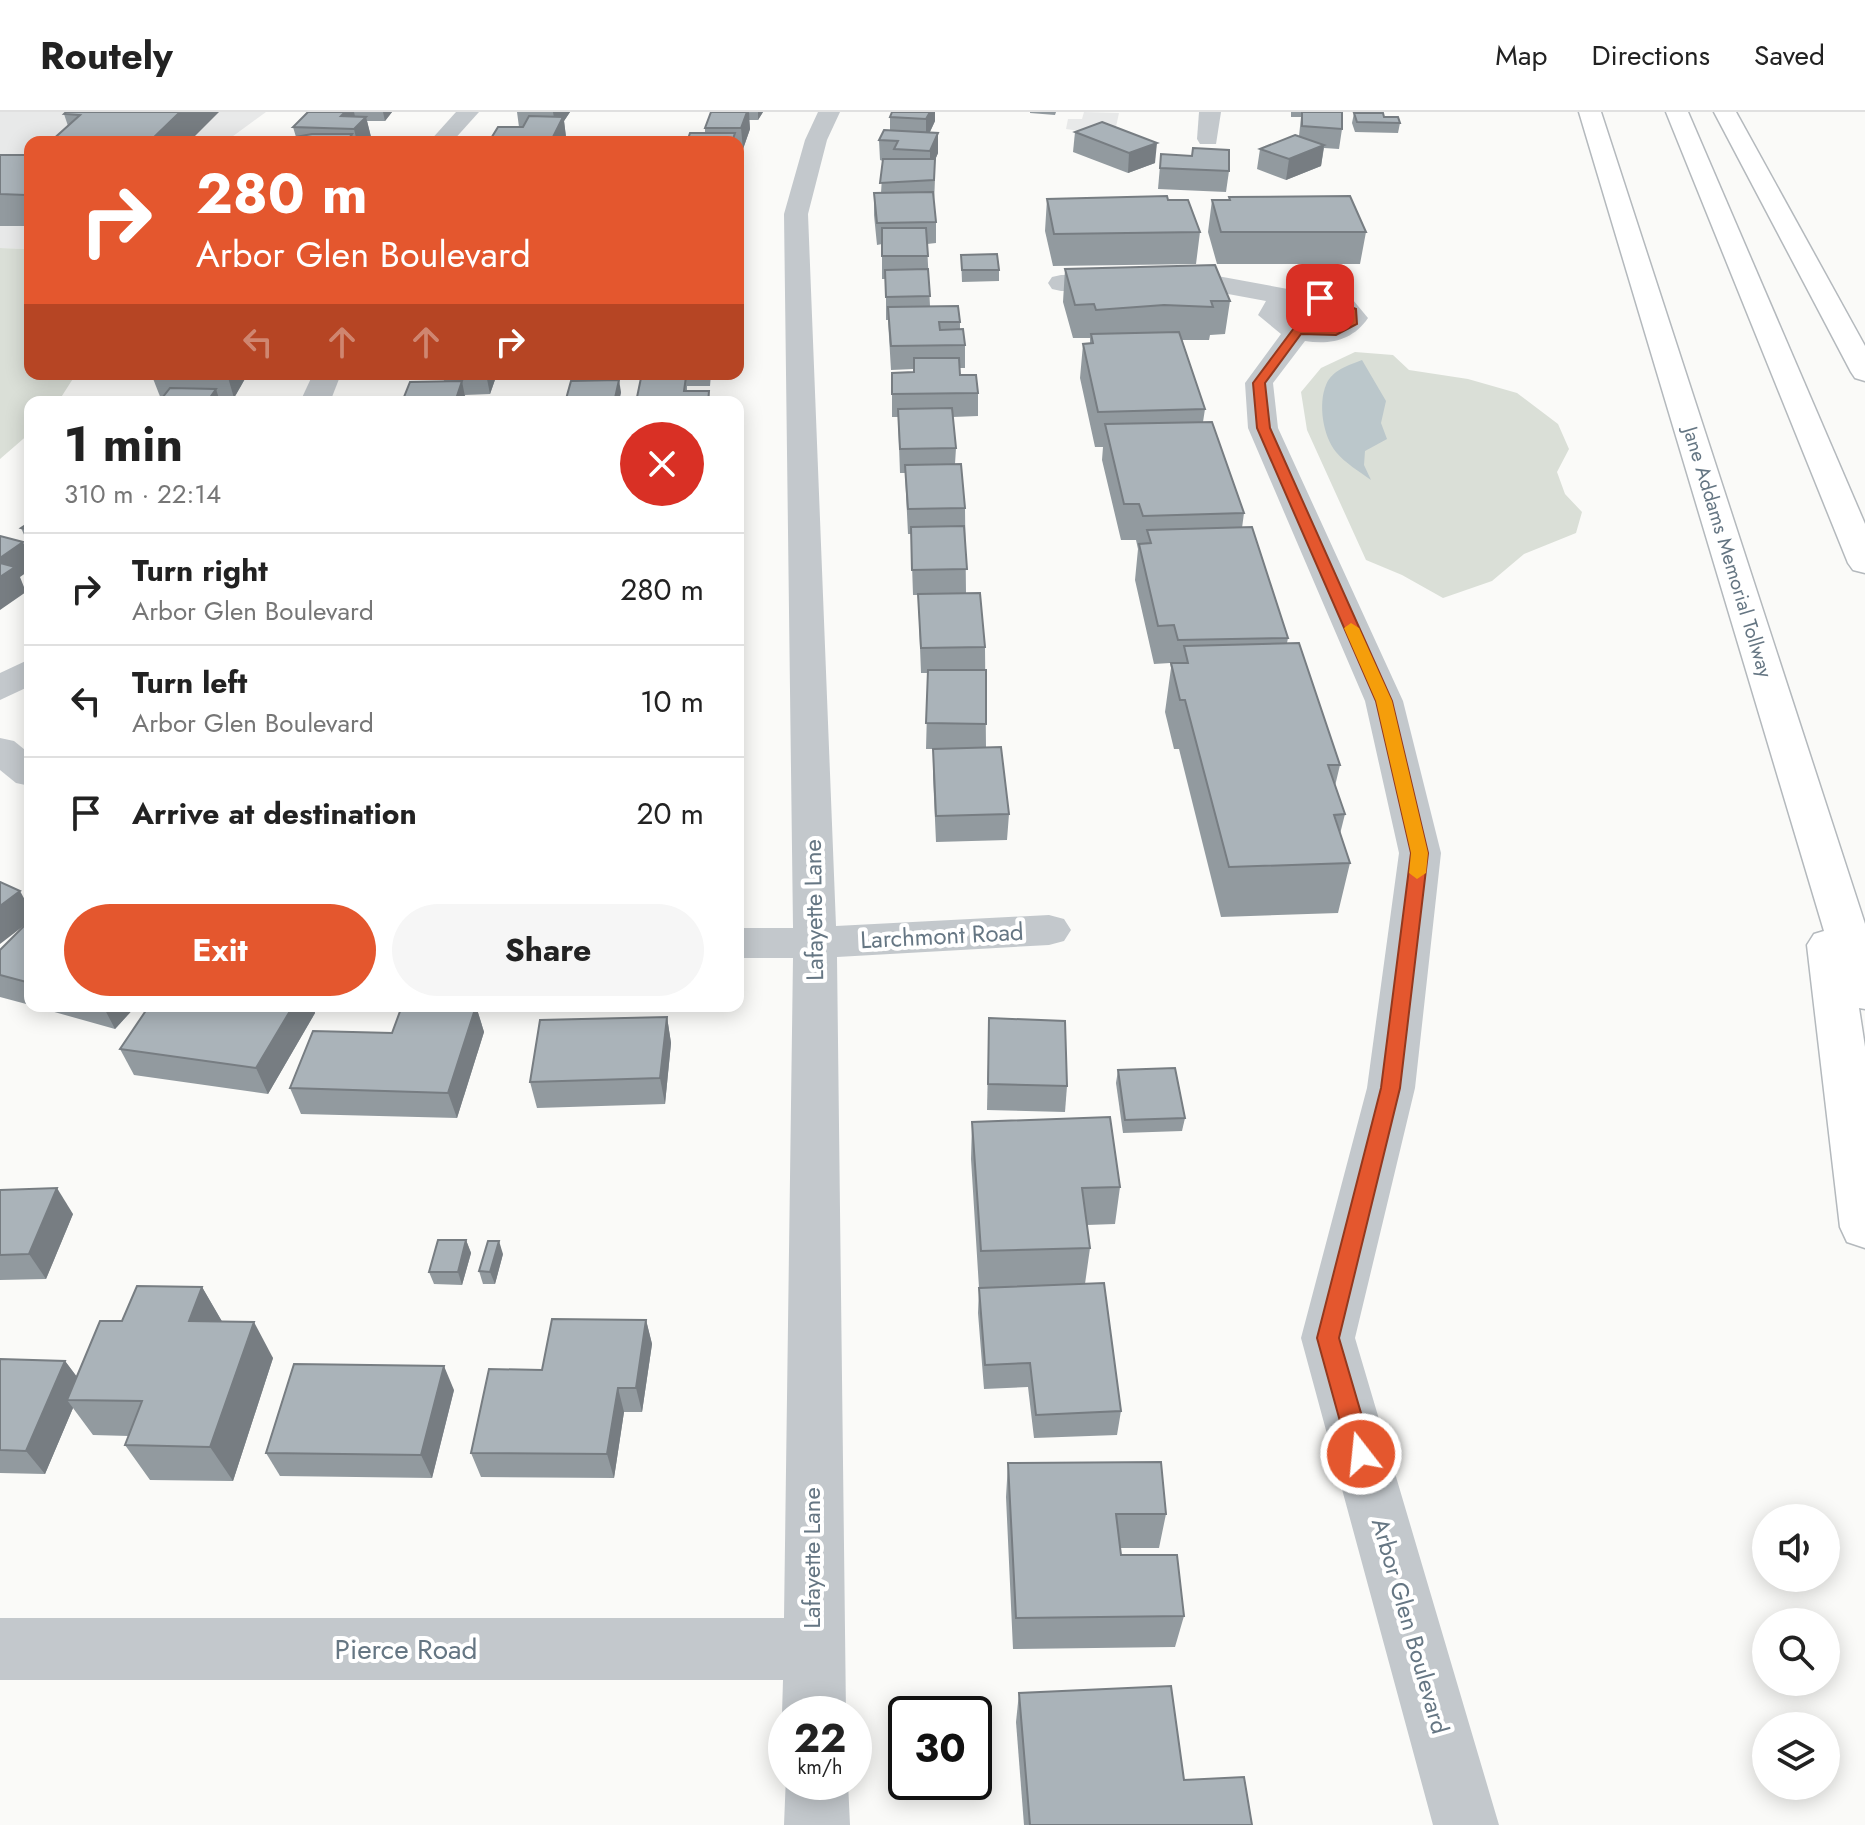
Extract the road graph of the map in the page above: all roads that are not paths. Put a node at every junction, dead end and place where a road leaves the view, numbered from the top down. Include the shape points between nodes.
1 (468, 112) edge
2 (829, 112) edge
3 (1210, 112) edge
4 (1590, 112) edge
5 (1677, 112) edge
6 (1725, 112) edge
7 (446, 136) edge
8 (1208, 139) dead end
9 (1061, 283) dead end
10 (1865, 372) edge
11 (1865, 563) edge
12 (24, 674) edge
13 (0, 689) edge
14 (0, 750) edge
15 (24, 769) edge
16 (1817, 839) junction
17 (1049, 930) dead end
18 (744, 943) edge
19 (815, 943) junction
20 (1865, 993) edge
21 (1865, 1227) edge
22 (0, 1649) edge
23 (812, 1649) junction
24 (813, 1696) edge
25 (816, 1800) edge
26 (817, 1825) edge
27 (1466, 1825) edge

1 - 7 street
2 - 19 street, Lafayette Lane via 796,214
3 - 8 street
4 - 16 highway, Jane Addams Memorial Tollway
5 - 11 highway
6 - 10 highway
9 - 27 street, Arbor Glen Boulevard via 1201,281 1295,314 1259,383 1263,428 1384,701 1420,853 1391,1088 1328,1338
12 - 13 street
14 - 15 street
16 - 20 highway, Jane Addams Memorial Tollway
16 - 21 highway
17 - 19 street, Larchmont Road
18 - 19 street, Larchmont Road
19 - 23 street, Lafayette Lane
22 - 23 street, Pierce Road
23 - 24 street, Lafayette Lane
25 - 26 street

